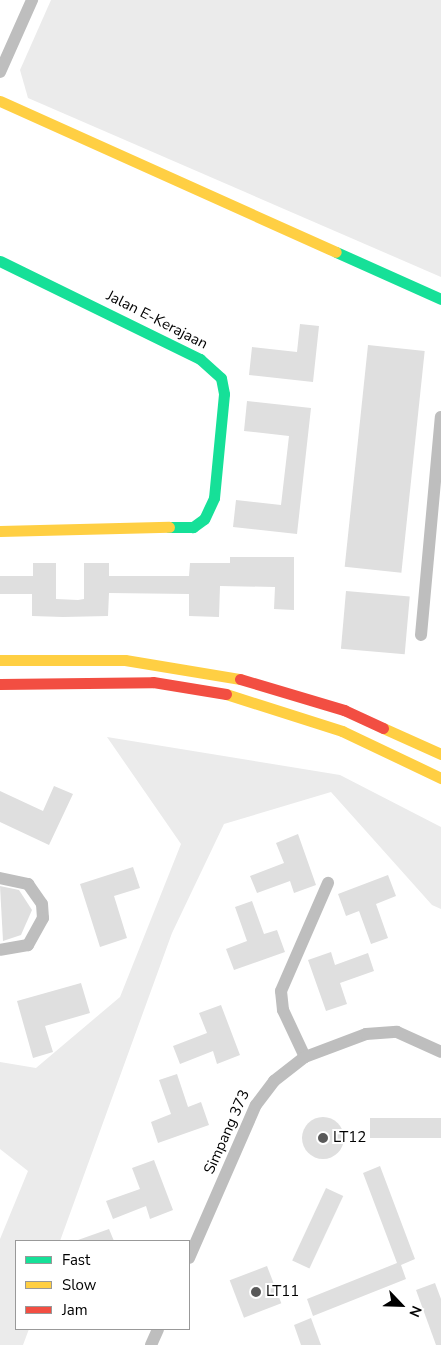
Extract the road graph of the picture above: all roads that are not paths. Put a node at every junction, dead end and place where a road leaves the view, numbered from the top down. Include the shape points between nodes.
1 (32, 0) edge
2 (0, 72) edge
3 (0, 101) edge
4 (0, 261) edge
5 (441, 298) edge
6 (441, 417) edge
7 (440, 448) edge
8 (0, 531) edge
9 (428, 575) junction
10 (441, 580) edge
11 (420, 634) dead end
12 (0, 660) edge
13 (0, 684) edge
14 (441, 754) edge
15 (441, 778) edge
16 (0, 878) edge
17 (328, 883) dead end
18 (0, 950) edge
19 (441, 1052) edge
20 (305, 1056) junction
21 (190, 1256) edge
22 (158, 1330) edge
23 (151, 1345) edge

1 - 2 street
3 - 5 street
4 - 8 street, Jalan E-Kerajaan via 200,359 221,378 224,394 214,498 204,519 193,527
6 - 7 street
7 - 9 street
9 - 10 street
9 - 11 street
12 - 14 street via 125,660 219,672 344,710 407,735
13 - 15 street via 153,682 222,693 342,731
16 - 18 street via 28,884 39,899 43,918 28,945
17 - 20 street via 280,991 282,1010
19 - 20 street, Simpang 373 via 410,1036 384,1032 342,1041
20 - 21 street, Simpang 373 via 264,1090
22 - 23 street

